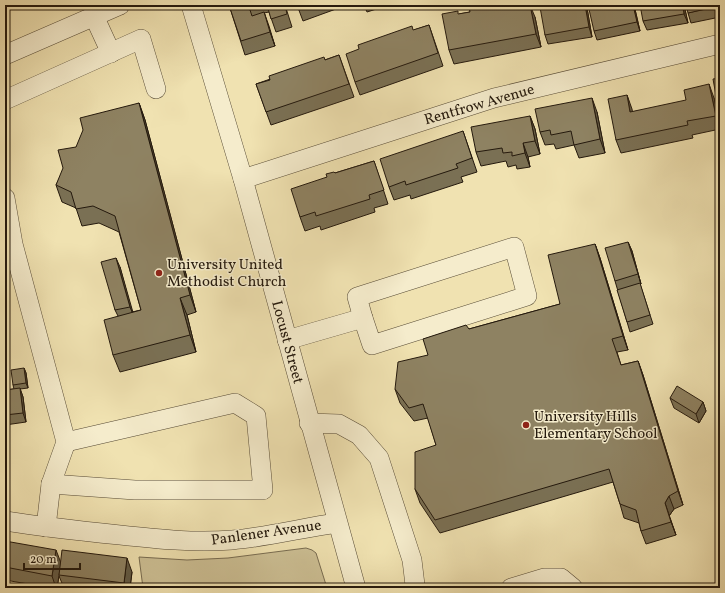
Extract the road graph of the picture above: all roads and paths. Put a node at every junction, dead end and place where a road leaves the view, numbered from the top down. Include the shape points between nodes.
1 (120, 5) edge
2 (191, 5) edge
3 (94, 16) junction
4 (720, 44) edge
5 (111, 53) junction
6 (5, 55) edge
7 (156, 88) dead end
8 (5, 100) edge
9 (243, 179) junction
10 (5, 198) edge
11 (363, 318) junction
12 (287, 340) junction
13 (309, 423) junction
14 (66, 442) junction
15 (51, 484) junction
16 (5, 521) edge
17 (337, 523) junction
18 (46, 527) junction
19 (356, 588) edge
20 (414, 588) edge
21 (511, 588) edge
22 (573, 588) edge

1 - 3 street
2 - 9 street, Locust Street
3 - 5 street
3 - 6 street
4 - 9 street, Rentfrow Avenue via 494,98
5 - 7 street via 141,39
5 - 8 street
9 - 12 street, Locust Street
10 - 14 street via 13,244
11 - 11 street via 372,345 527,296 514,247 357,297
11 - 12 street
12 - 13 street, Locust Street
13 - 17 street, Locust Street
13 - 20 street via 339,424 359,435 379,458 412,560
14 - 15 street
14 - 15 street via 235,403 256,416 263,490 135,490
15 - 18 street
16 - 18 street, Panlener Avenue
17 - 18 street, Panlener Avenue via 212,541 151,538
17 - 19 street, Locust Street
21 - 22 street via 544,578 561,578

